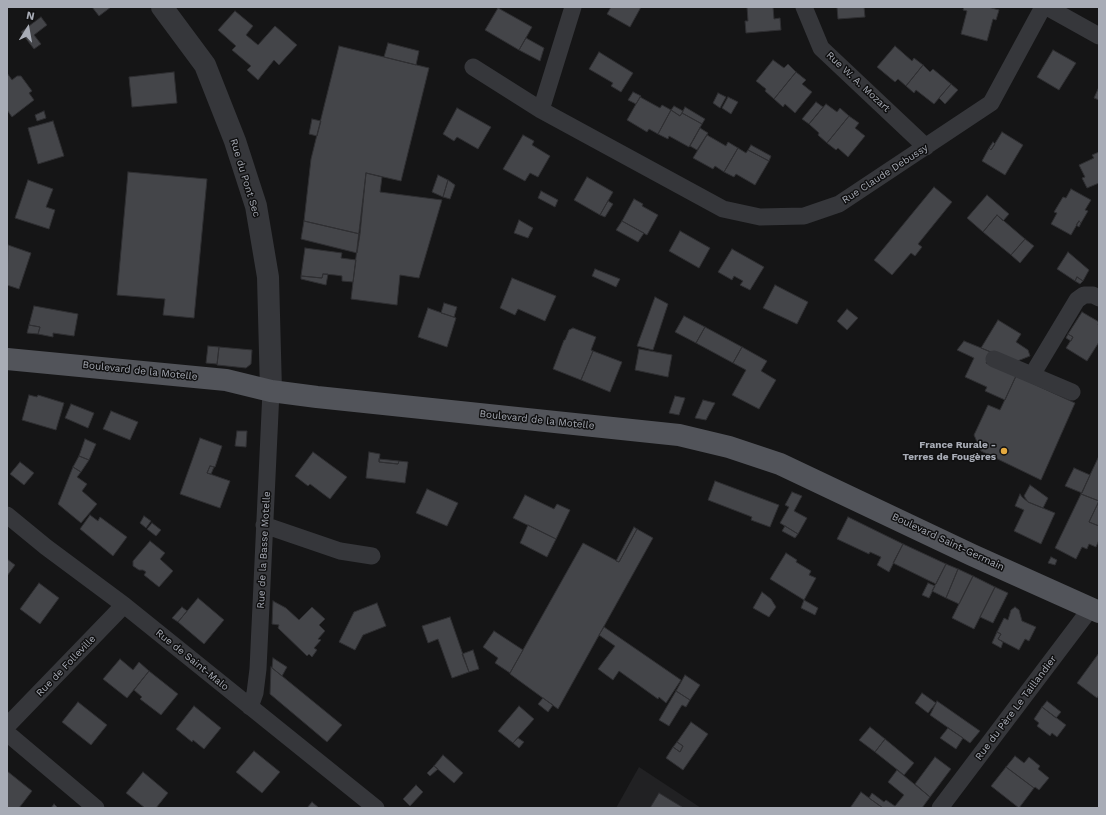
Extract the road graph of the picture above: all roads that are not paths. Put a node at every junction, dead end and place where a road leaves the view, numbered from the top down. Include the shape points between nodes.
1 (162, 7) edge
2 (573, 7) edge
3 (804, 7) edge
4 (1044, 7) edge
5 (1047, 7) edge
6 (1099, 36) edge
7 (473, 67) dead end
8 (541, 110) junction
9 (926, 147) junction
10 (1099, 298) edge
11 (7, 358) edge
12 (994, 359) dead end
13 (7, 371) edge
14 (1032, 375) junction
15 (271, 391) junction
16 (1072, 392) dead end
17 (797, 472) joint
18 (7, 515) edge
19 (264, 525) junction
20 (372, 556) dead end
21 (124, 605) junction
22 (1095, 610) edge
23 (250, 707) junction
24 (7, 726) edge
25 (7, 733) edge
26 (96, 808) edge
27 (376, 808) edge
28 (940, 808) edge

1 - 15 street, Rue du Pont Sec via 204,65 235,141 256,206 268,277
2 - 8 street
3 - 9 street, Rue W. A. Mozart via 821,48
4 - 9 street, Rue Claude Debussy via 991,103
5 - 6 street
7 - 8 street, Rue Claude Debussy
8 - 9 street, Rue Claude Debussy via 723,209 760,217 804,216 839,204
10 - 14 street via 1084,295 1077,300
11 - 15 main road, Boulevard de la Motelle via 226,380
12 - 14 street
13 - 15 main road, Boulevard de la Motelle via 228,394
14 - 16 street
15 - 17 main road, Boulevard de la Motelle via 317,398 678,435 729,447
15 - 19 street, Rue de la Basse Motelle
17 - 22 main road, Boulevard Saint-Germain
18 - 21 street, Rue de Saint-Malo
19 - 20 street via 340,551
19 - 23 street, Rue de la Basse Motelle via 258,669 255,693
21 - 23 street, Rue de Saint-Malo
21 - 24 street, Rue de Folleville
22 - 28 street, Rue du Père Le Taillandier
23 - 27 street, Rue de Saint-Malo
25 - 26 street

